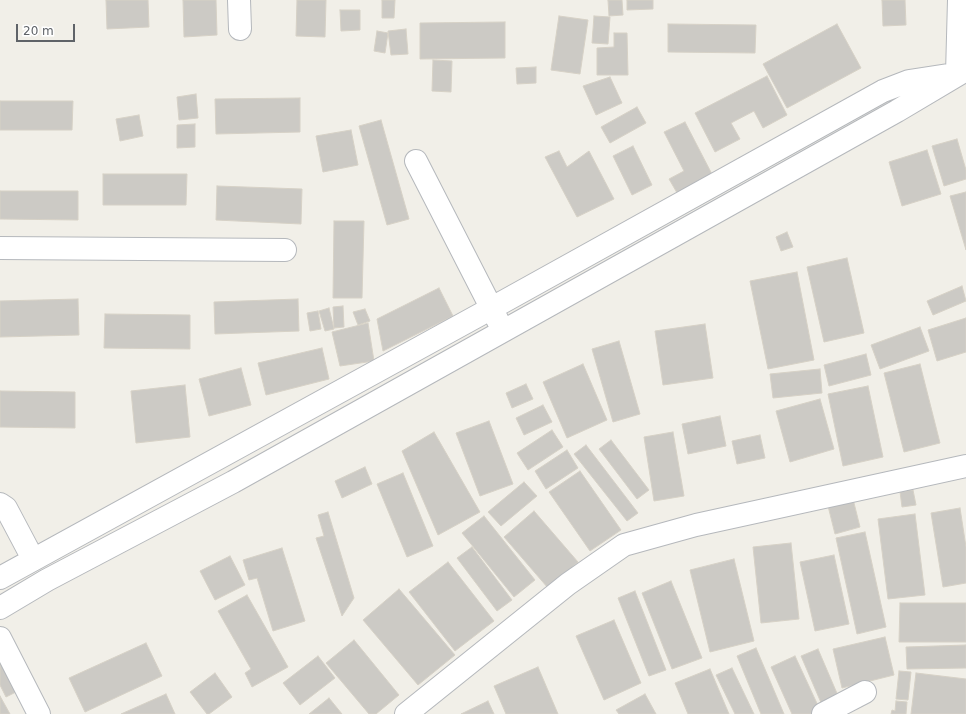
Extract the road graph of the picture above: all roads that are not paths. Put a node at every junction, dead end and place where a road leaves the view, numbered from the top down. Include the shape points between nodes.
1 (239, 0) edge
2 (959, 0) edge
3 (240, 29) dead end
4 (962, 72) edge
5 (416, 161) dead end
6 (0, 248) edge
7 (285, 250) dead end
8 (492, 308) junction
9 (504, 330) junction
10 (420, 348) junction
11 (433, 370) junction
12 (966, 466) edge
13 (0, 504) edge
14 (33, 559) junction
15 (0, 578) edge
16 (0, 608) edge
17 (0, 638) edge
18 (865, 692) dead end
19 (39, 714) edge
20 (406, 714) edge
21 (823, 714) edge

1 - 3 street
2 - 4 street
4 - 8 street via 908,81 882,91
4 - 9 street
5 - 8 street
6 - 7 street
8 - 9 street
8 - 10 street
9 - 11 street
10 - 11 street
10 - 14 street
11 - 16 street
12 - 20 street via 696,525 624,545 568,584
13 - 14 street via 6,508
14 - 15 street
17 - 19 street
18 - 21 street

